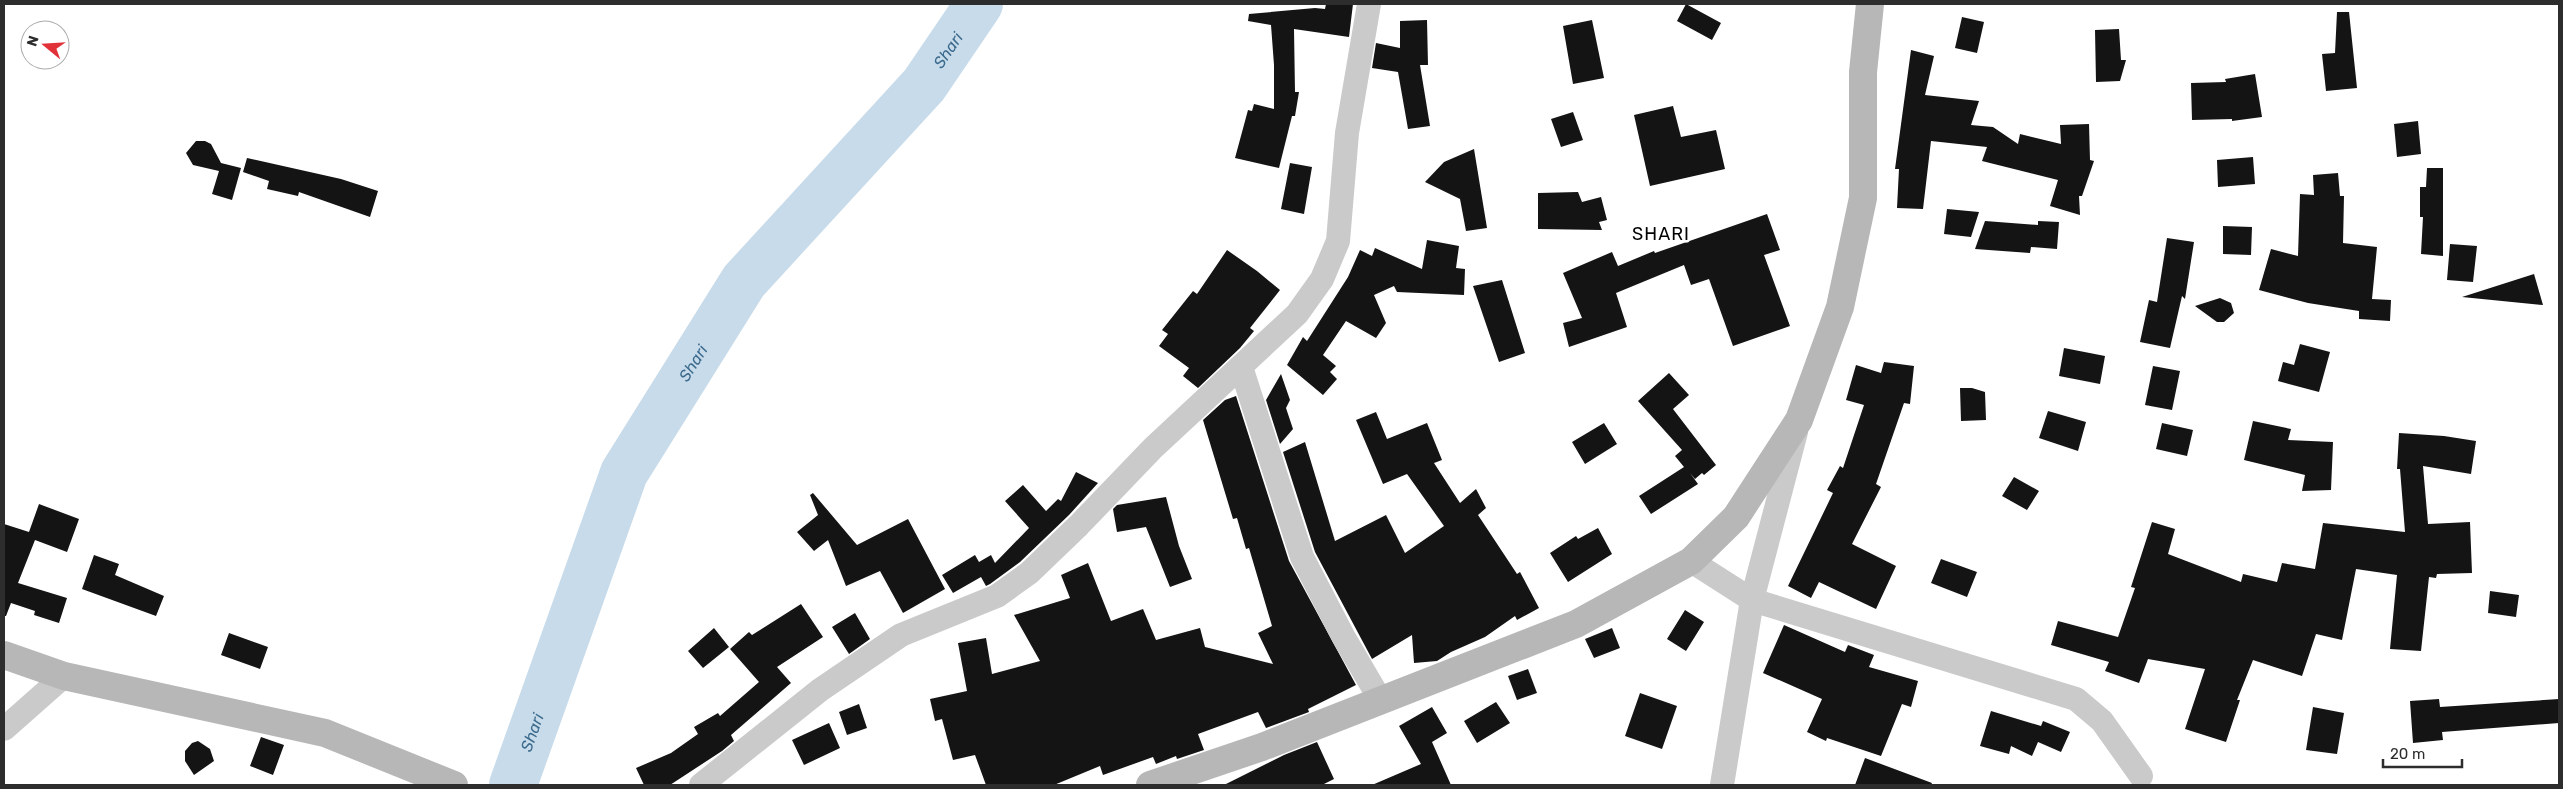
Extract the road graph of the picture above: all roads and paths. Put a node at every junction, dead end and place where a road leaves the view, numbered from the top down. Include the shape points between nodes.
1 (1369, 4) edge
2 (1870, 4) edge
3 (1241, 367) junction
4 (1798, 420) junction
5 (1691, 562) junction
6 (1752, 600) junction
7 (4, 655) edge
8 (64, 676) junction
9 (1381, 701) junction
10 (4, 729) edge
11 (2141, 776) dead end
12 (454, 785) edge
13 (701, 785) edge
14 (1150, 785) edge
15 (1722, 785) edge

1 - 3 street via 1347,133 1338,240 1322,278 1297,314
2 - 4 street via 1863,72 1864,198 1840,307
3 - 9 street via 1302,557
3 - 13 street via 1153,448 1029,573 997,596 901,635 820,690
4 - 5 street via 1736,517
4 - 6 street
5 - 6 street
5 - 9 street via 1576,624
6 - 11 street via 2076,699 2102,721
6 - 15 street
7 - 8 street
8 - 10 street
8 - 12 street via 325,733
9 - 14 street via 1262,747

